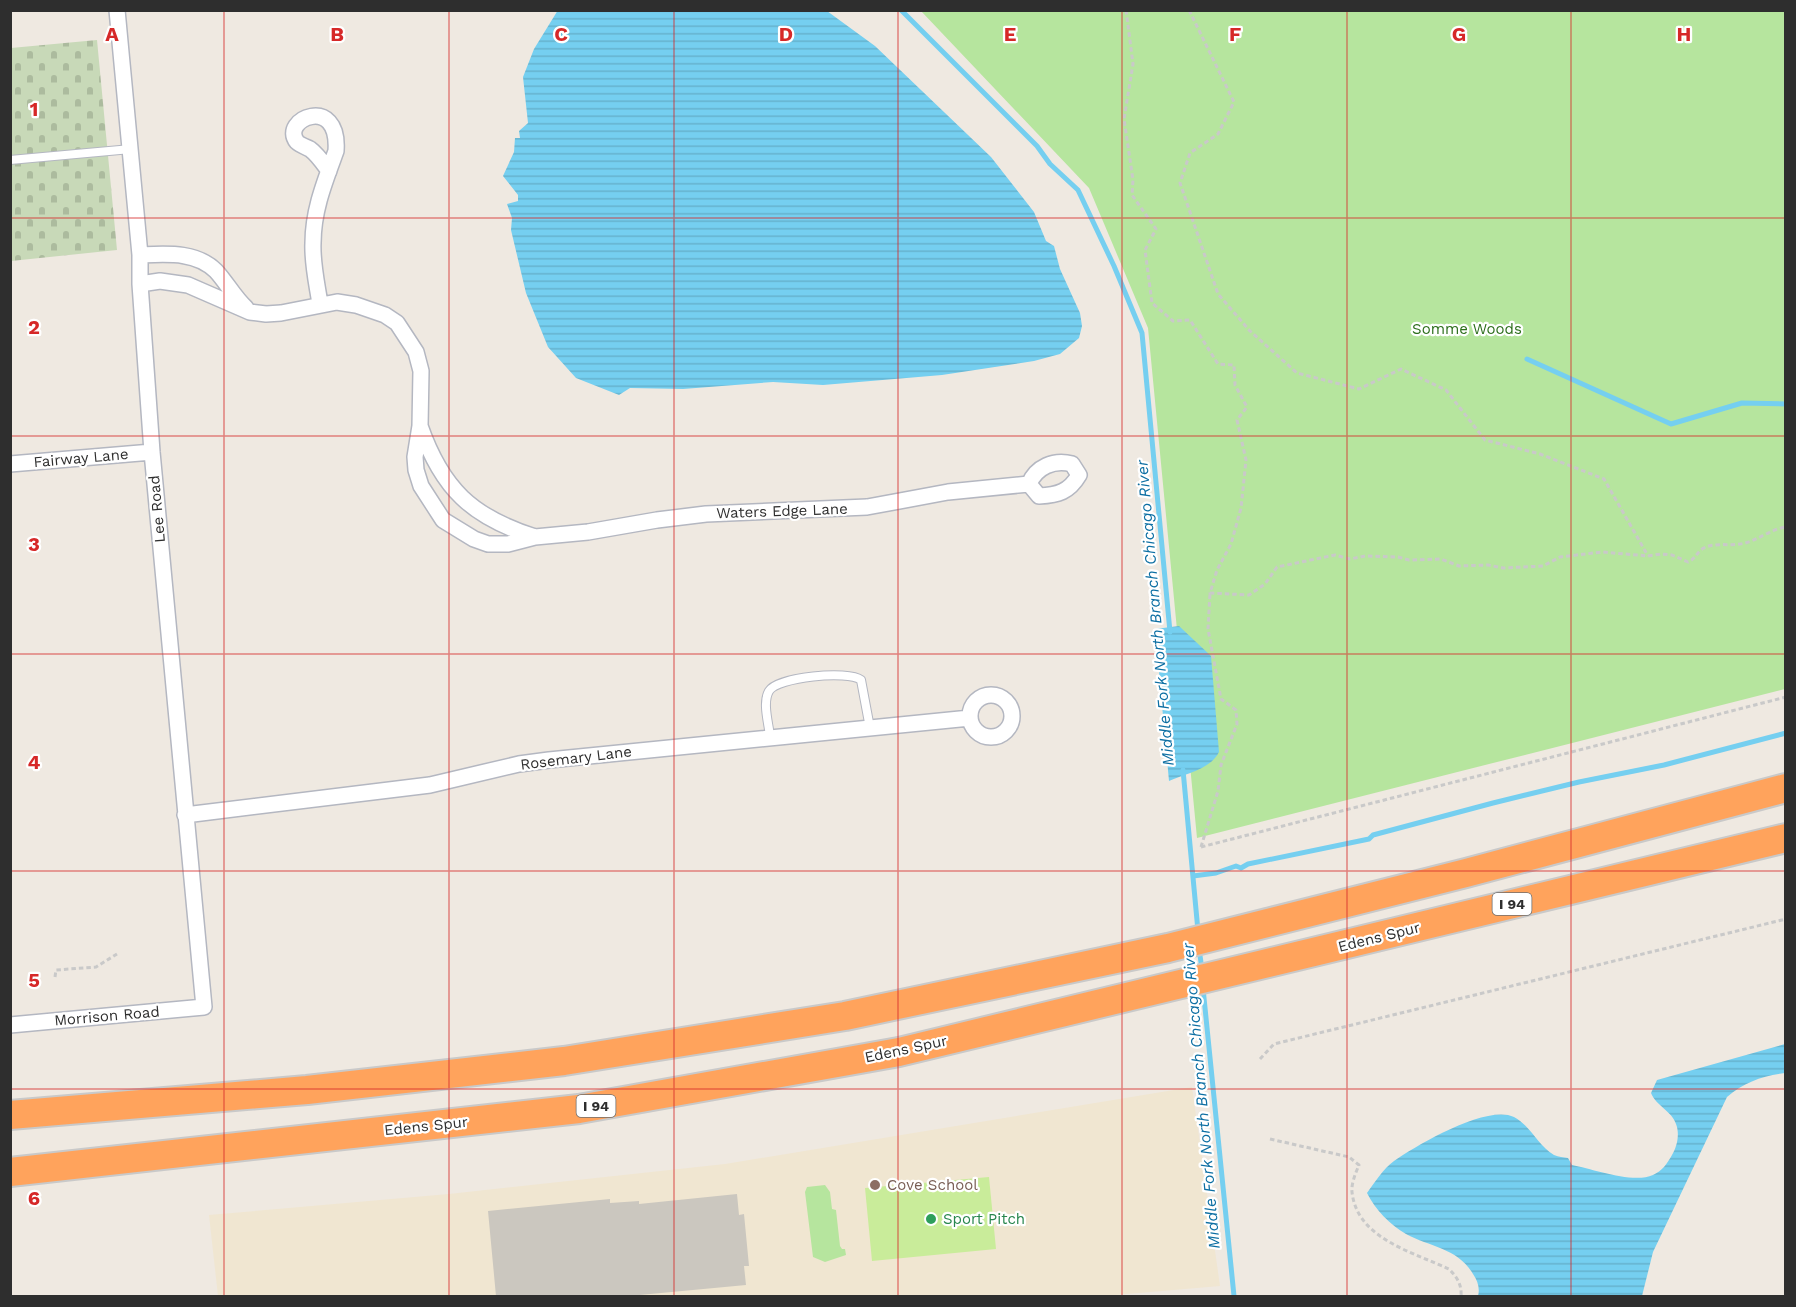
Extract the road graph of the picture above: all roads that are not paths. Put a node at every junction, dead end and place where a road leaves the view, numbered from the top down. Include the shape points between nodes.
1 (117, 10) edge
2 (131, 149) junction
3 (10, 160) edge
4 (329, 171) dead end
5 (140, 255) junction
6 (140, 284) junction
7 (320, 304) junction
8 (250, 312) junction
9 (420, 426) junction
10 (152, 452) junction
11 (10, 464) edge
12 (1029, 484) dead end
13 (535, 537) junction
14 (970, 718) dead end
15 (870, 728) junction
16 (770, 737) junction
17 (1785, 788) edge
18 (185, 815) junction
19 (1785, 838) edge
20 (204, 1007) joint
21 (10, 1025) edge
22 (10, 1115) edge
23 (10, 1172) edge

1 - 2 street, Lee Road
2 - 3 lane
2 - 5 street, Lee Road
4 - 7 street via 318,204 313,243
5 - 6 street, Lee Road
5 - 8 street via 182,255 207,263
6 - 8 street, Waters Edge Lane via 160,281 188,285
6 - 10 street, Lee Road
7 - 8 street, Waters Edge Lane via 281,313
7 - 9 street, Waters Edge Lane via 337,302 371,309 402,329 416,352 421,371
9 - 13 street, Waters Edge Lane via 441,472 469,505 501,525
9 - 13 street, Waters Edge Lane via 416,470 429,500 443,519 489,544
10 - 11 street, Fairway Lane
10 - 18 street, Lee Road
12 - 13 street, Waters Edge Lane via 948,492 867,507 706,514
14 - 15 street, Rosemary Lane
15 - 16 street, Rosemary Lane
15 - 16 lane via 861,680 848,674 834,674 780,682 772,687 766,702
16 - 18 street, Rosemary Lane via 549,760 430,785
17 - 22 highway via 1168,948 845,1016 564,1061 308,1090
18 - 20 street, Lee Road
19 - 23 highway, Edens Spur / I 94 via 898,1053 579,1109
20 - 21 street, Morrison Road

